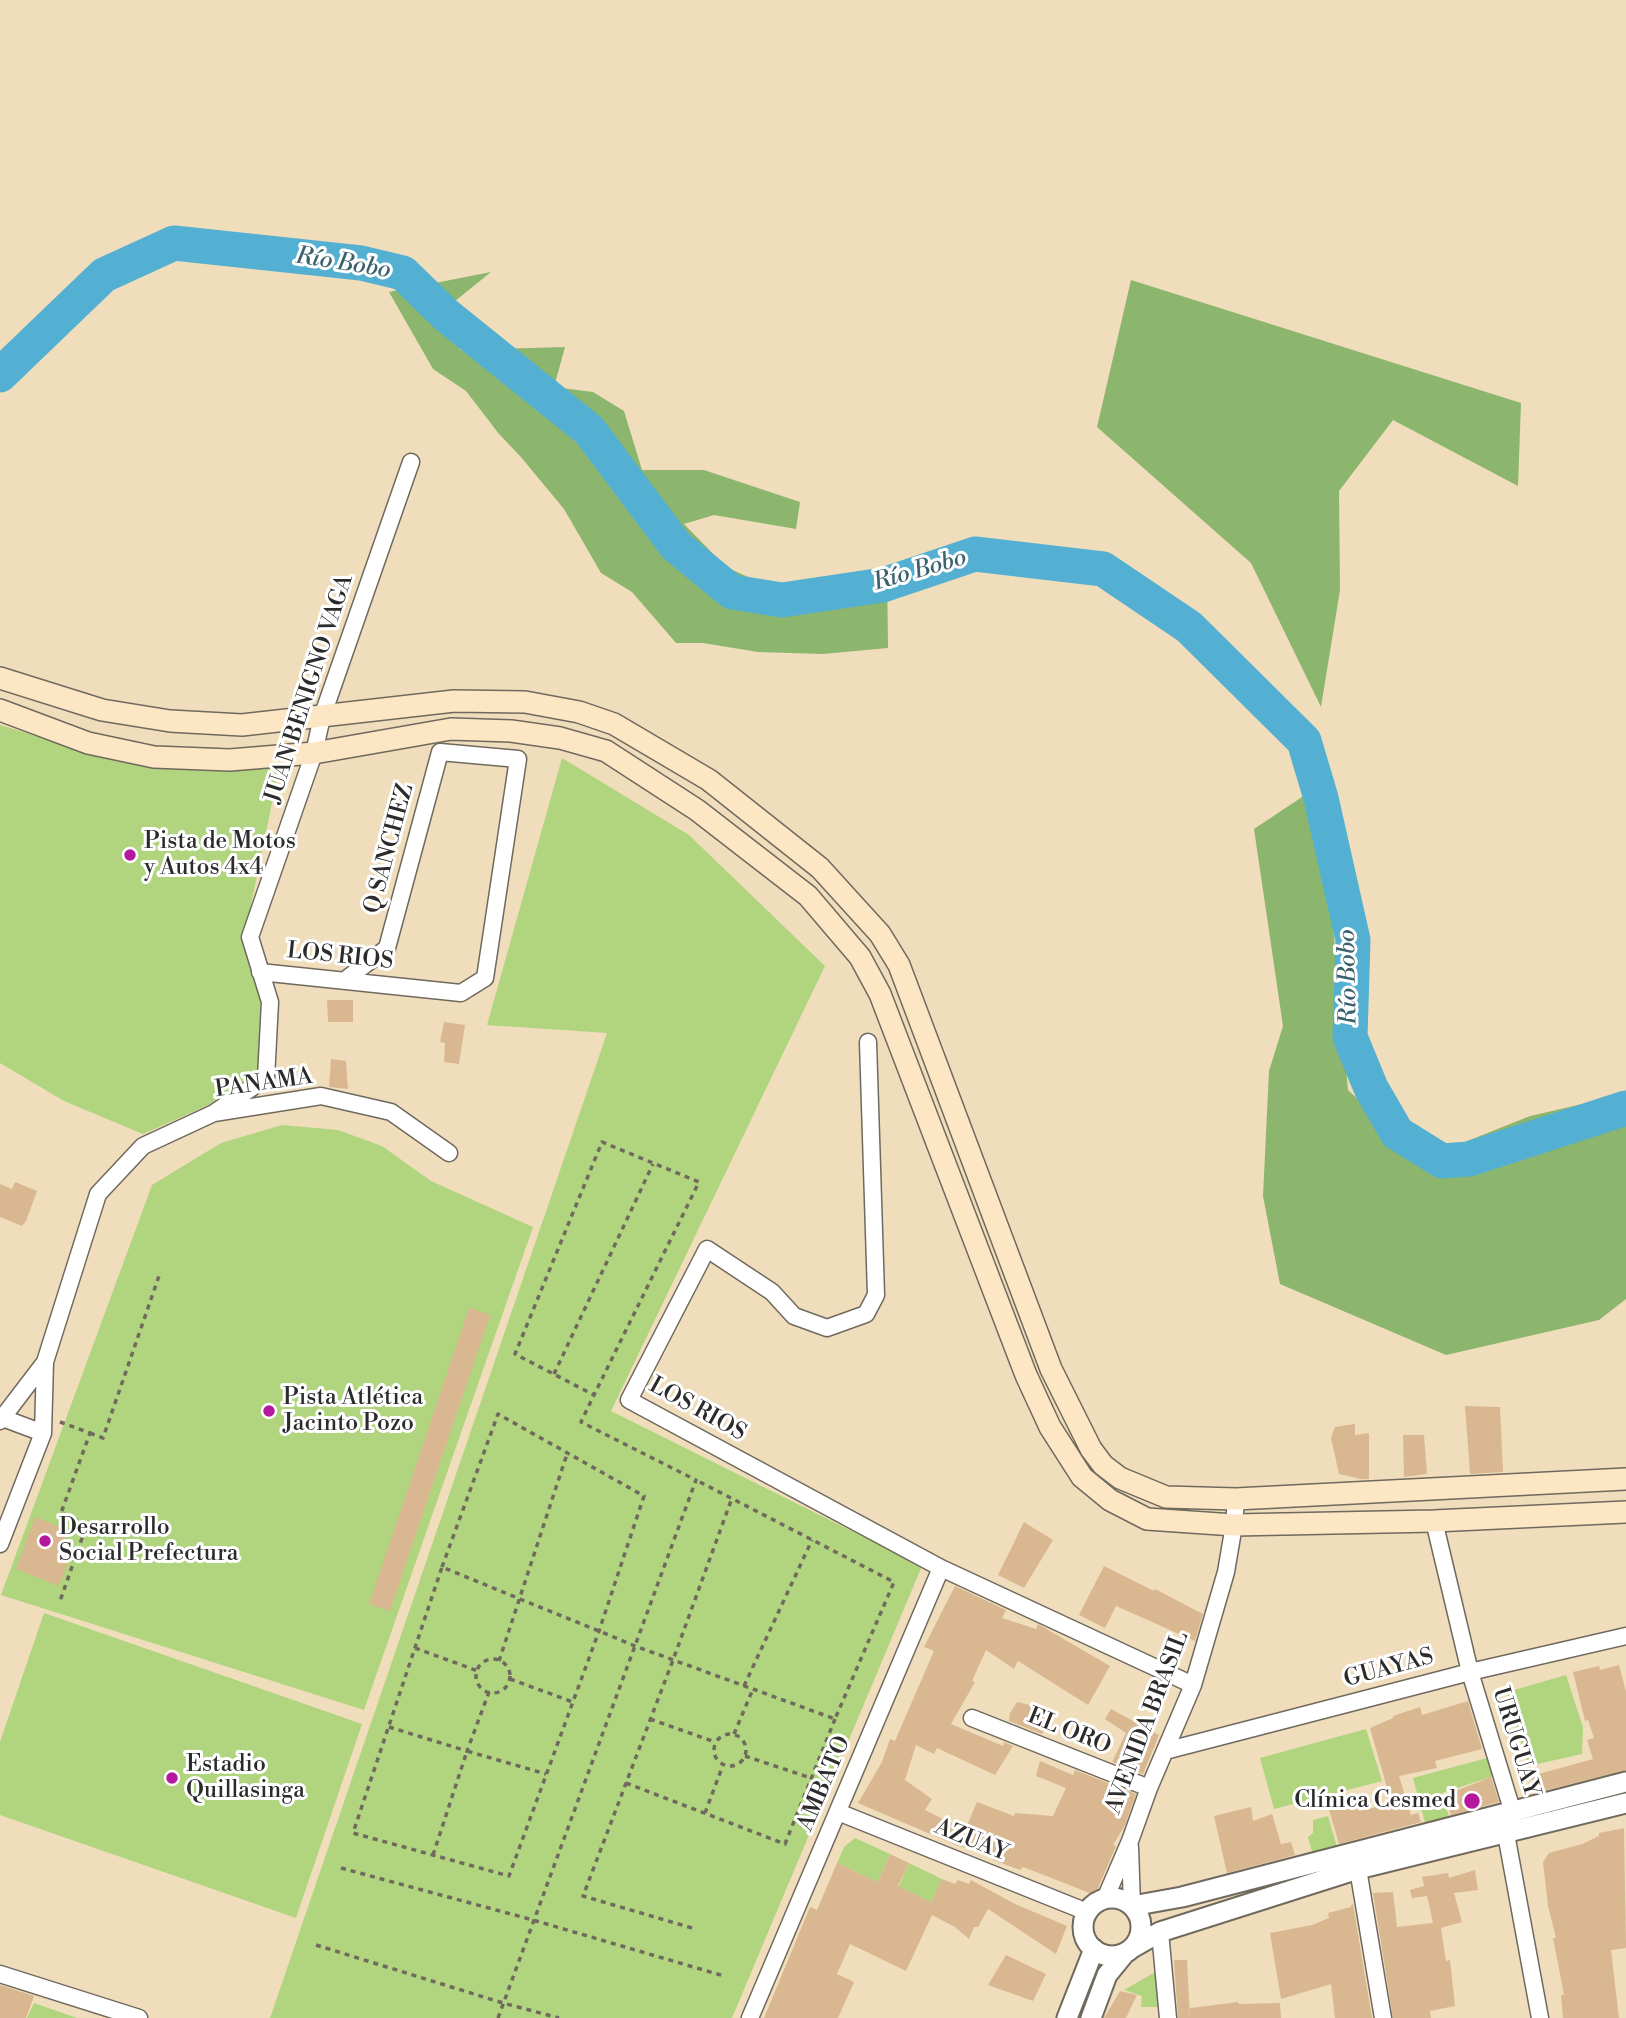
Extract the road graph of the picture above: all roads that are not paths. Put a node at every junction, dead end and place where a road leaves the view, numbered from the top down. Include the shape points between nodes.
1 (411, 461) dead end
2 (0, 678) edge
3 (0, 710) edge
4 (322, 717) junction
5 (314, 752) junction
6 (518, 759) joint
7 (260, 972) junction
8 (345, 980) junction
9 (869, 1042) dead end
10 (214, 1113) junction
11 (449, 1153) dead end
12 (45, 1362) junction
13 (0, 1419) edge
14 (43, 1433) junction
15 (1626, 1479) edge
16 (1237, 1499) junction
17 (1626, 1512) edge
18 (1434, 1521) junction
19 (1234, 1525) junction
20 (0, 1544) edge
21 (941, 1568) junction
22 (1626, 1636) edge
23 (1470, 1672) junction
24 (1193, 1685) junction
25 (972, 1718) dead end
26 (1165, 1751) junction
27 (1626, 1782) edge
28 (1149, 1788) junction
29 (1626, 1803) edge
30 (838, 1812) junction
31 (1513, 1813) junction
32 (1506, 1834) junction
33 (1130, 1841) junction
34 (1358, 1869) junction
35 (1105, 1899) junction
36 (1132, 1906) junction
37 (1087, 1912) junction
38 (1160, 1932) junction
39 (1094, 1949) junction
40 (1128, 1951) junction
41 (0, 1974) edge
42 (139, 2018) edge
43 (750, 2018) edge
44 (1067, 2018) edge
45 (1091, 2018) edge
46 (1168, 2018) edge
47 (1383, 2018) edge
48 (1540, 2018) edge

1 - 4 street, JUAN BENIGNO VAGA
2 - 4 main road via 102,710 170,721 242,725
3 - 5 main road via 88,743 154,757 230,760
4 - 5 street, JUAN BENIGNO VAGA
4 - 16 main road via 454,701 525,702 579,712 614,724 709,780 820,868 880,934 899,965 1051,1369 1091,1449 1120,1478 1166,1497
5 - 7 street, JUAN BENIGNO VAGA via 250,937
5 - 19 main road via 451,729 511,731 606,751 697,810 808,896 860,957 880,994 1026,1375 1050,1427 1082,1477 1110,1500 1147,1519
6 - 8 street, Q SANCHEZ via 440,752 387,948
6 - 8 street, LOS RIOS via 485,978 461,993
7 - 8 street, LOS RIOS
7 - 10 street, LOS RIOS via 270,1002 266,1078
9 - 21 street, LOS RIOS via 877,1295 866,1314 827,1328 794,1317 772,1292 707,1249 629,1400
10 - 11 street, PANAMA via 321,1096 391,1112
10 - 12 street, PANAMA via 143,1146 97,1194
12 - 13 street, PANAMA
12 - 14 street
13 - 14 street
14 - 20 street
15 - 16 main road
16 - 19 street, AVENIDA BRASIL
17 - 18 main road
18 - 19 main road
18 - 23 street, URUGUAY
19 - 24 street, AVENIDA BRASIL via 1226,1572
21 - 24 street, LOS RIOS
21 - 30 street, AMBATO
22 - 23 street, GUAYAS
23 - 26 street, GUAYAS
23 - 31 street, URUGUAY
24 - 26 street, AVENIDA BRASIL
25 - 28 street, EL ORO
26 - 28 street, AVENIDA BRASIL
27 - 31 street
28 - 33 street, AVENIDA BRASIL
29 - 32 street
30 - 37 street, AZUAY
30 - 43 street, AMBATO
31 - 32 street, URUGUAY
31 - 36 street
32 - 34 street
32 - 48 street, URUGUAY
33 - 35 street, AVENIDA BRASIL
33 - 36 street, AVENIDA BRASIL
34 - 38 street
34 - 47 street
35 - 36 street
35 - 37 street
36 - 40 street via 1141,1932
37 - 39 street via 1083,1928
38 - 40 street
38 - 46 street
39 - 40 street via 1109,1956
39 - 44 street
40 - 45 street via 1107,1976
41 - 42 street

